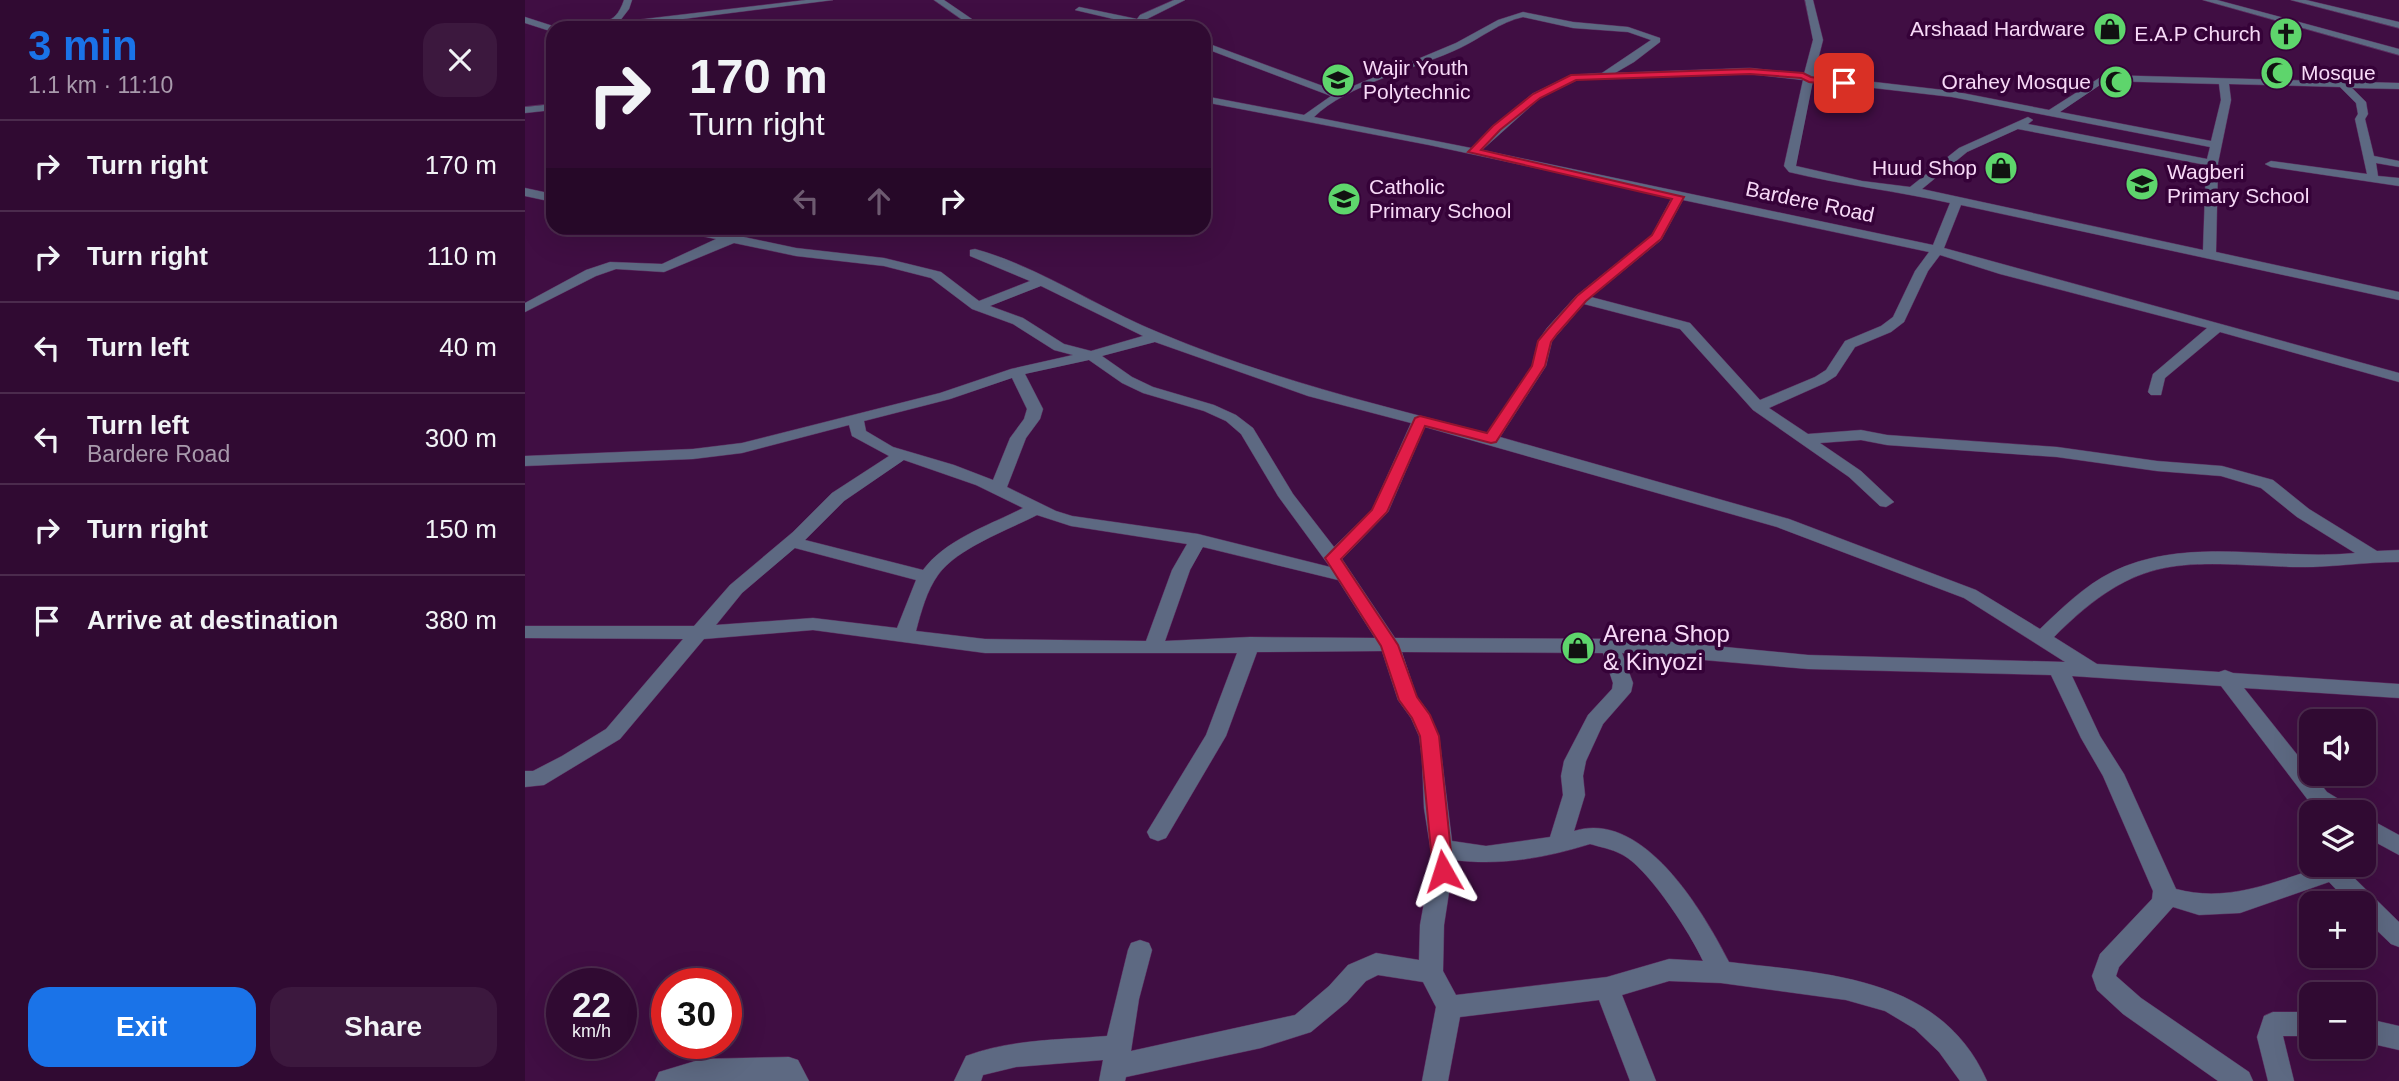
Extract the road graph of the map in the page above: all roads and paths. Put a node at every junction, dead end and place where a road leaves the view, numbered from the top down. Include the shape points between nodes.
1 (628, 0) edge
2 (829, 0) edge
3 (938, 0) edge
4 (1181, 0) edge
5 (1809, 0) edge
6 (2207, 0) edge
7 (2295, 0) edge
8 (1079, 10) dead end
9 (525, 20) edge
10 (614, 21) edge
11 (646, 21) edge
12 (969, 21) edge
13 (1134, 21) edge
14 (1140, 21) edge
15 (2399, 25) edge
16 (546, 28) edge
17 (525, 29) edge
18 (546, 29) edge
19 (1211, 48) edge
20 (2399, 52) edge
21 (1600, 75) junction
22 (1809, 79) junction
23 (2224, 82) junction
24 (2341, 83) junction
25 (2399, 86) edge
26 (1339, 95) junction
27 (1211, 100) edge
28 (546, 108) edge
29 (525, 110) edge
30 (2045, 113) junction
31 (1306, 120) junction
32 (2020, 126) junction
33 (2173, 137) junction
34 (2215, 145) junction
35 (1473, 152) junction
36 (2153, 152) junction
37 (2370, 159) junction
38 (2211, 163) junction
39 (2271, 164) dead end
40 (2399, 164) edge
41 (2373, 177) junction
42 (2399, 182) edge
43 (1913, 191) junction
44 (525, 192) edge
45 (546, 196) edge
46 (1678, 197) junction
47 (1957, 201) junction
48 (709, 235) edge
49 (733, 235) edge
50 (730, 240) junction
51 (1937, 250) junction
52 (975, 253) dead end
53 (2209, 256) junction
54 (1042, 281) junction
55 (2399, 296) edge
56 (1581, 299) junction
57 (977, 306) junction
58 (525, 308) edge
59 (2218, 326) junction
60 (1156, 337) junction
61 (1091, 355) junction
62 (1016, 372) junction
63 (2399, 378) edge
64 (2156, 392) dead end
65 (1758, 407) junction
66 (856, 420) junction
67 (1420, 421) junction
68 (1491, 439) junction
69 (1808, 439) junction
70 (902, 454) junction
71 (525, 461) edge
72 (998, 489) junction
73 (1886, 502) dead end
74 (1035, 509) junction
75 (1198, 540) junction
76 (793, 542) junction
77 (2372, 556) junction
78 (2399, 556) edge
79 (1333, 558) junction
80 (1342, 575) junction
81 (927, 577) junction
82 (525, 632) edge
83 (699, 633) junction
84 (905, 634) junction
85 (2041, 639) junction
86 (1249, 644) junction
87 (1389, 645) junction
88 (1610, 646) junction
89 (1153, 647) junction
90 (2058, 668) junction
91 (2093, 670) junction
92 (2225, 677) junction
93 (2399, 691) edge
94 (525, 779) edge
95 (2314, 800) edge
96 (1158, 832) dead end
97 (2376, 832) edge
98 (1559, 845) junction
99 (2399, 846) edge
100 (1441, 849) junction
101 (2320, 877) edge
102 (2339, 877) edge
103 (2163, 895) junction
104 (2399, 937) edge
105 (1140, 950) dead end
106 (1431, 972) junction
107 (1721, 972) junction
108 (1607, 988) junction
109 (1449, 1007) junction
110 (2299, 1023) edge
111 (2376, 1033) edge
112 (2399, 1038) edge
113 (1115, 1065) edge
114 (668, 1081) edge
115 (796, 1081) edge
116 (967, 1081) edge
117 (1436, 1081) edge
118 (1643, 1081) edge
119 (1974, 1081) edge
120 (2240, 1081) edge
121 (2281, 1081) edge

1 - 10 street
2 - 11 street
3 - 12 street
4 - 14 street
5 - 22 street via 1818,40
6 - 20 street
7 - 15 street
8 - 13 street
9 - 16 street
17 - 18 street
19 - 26 street
21 - 22 street via 1750,71
21 - 26 street via 1661,38 1517,15 1457,46
21 - 35 street via 1575,77 1536,96
22 - 30 street via 1952,94
22 - 43 street via 1797,123 1793,170
23 - 24 street
23 - 30 street via 2104,78
23 - 34 street via 2226,100
24 - 25 street
24 - 37 street via 2361,102 2360,119
26 - 31 street
27 - 31 street, Bardere Road
28 - 29 street
30 - 32 street
30 - 33 street
31 - 35 street, Bardere Road
32 - 36 street
32 - 43 street via 1963,150
33 - 34 street
33 - 36 street
34 - 38 street
35 - 46 street, Bardere Road
36 - 38 street
37 - 40 street
37 - 41 street
38 - 53 street
39 - 41 street
41 - 42 street
43 - 47 street
44 - 45 street
46 - 51 street, Bardere Road
46 - 56 street via 1657,237
47 - 51 street
47 - 53 street
48 - 50 street
49 - 50 street
50 - 57 street via 873,260 936,275
50 - 58 street via 664,268 615,265
51 - 59 street, Bardere Road
51 - 65 street via 1893,325 1850,344 1831,373 1820,380
52 - 54 street
53 - 55 street
54 - 57 street
54 - 60 street
56 - 65 street via 1685,326
56 - 68 street via 1545,341 1539,366
57 - 61 street via 1018,321 1059,347
59 - 63 street, Bardere Road
59 - 64 street via 2158,377
60 - 61 street
60 - 67 street via 1313,393
61 - 62 street
61 - 79 street via 1148,390 1209,408 1247,431 1286,496
62 - 66 street
62 - 72 street via 1035,409
65 - 69 street
66 - 70 street via 864,439
66 - 71 street via 742,448
67 - 68 street
67 - 79 street via 1379,512
68 - 85 street via 1783,523 1905,567 1970,594
69 - 73 street
69 - 77 street via 1861,435 2222,471 2267,484 2303,513
70 - 72 street
70 - 76 street via 838,497
72 - 74 street
74 - 75 street via 1071,521
74 - 81 street via 952,554
75 - 80 street
75 - 89 street via 1181,570
76 - 81 street
76 - 83 street via 736,589
77 - 78 street
77 - 85 street via 2319,561 2189,558 2157,562 2119,576 2073,607
79 - 80 street
80 - 87 street
81 - 84 street
82 - 83 street
83 - 84 street via 813,624
83 - 94 street via 613,734 536,779
84 - 89 street via 985,646
85 - 91 street
86 - 87 street
86 - 89 street
86 - 96 street via 1216,736
87 - 88 street
87 - 100 street via 1408,700 1429,736
88 - 90 street via 1821,662
88 - 98 street via 1623,683 1621,692 1595,720 1575,761 1574,795
90 - 91 street
90 - 103 street via 2162,880
91 - 92 street
92 - 93 street
92 - 95 street
97 - 99 street
98 - 100 street via 1486,855
98 - 107 street via 1590,835 1640,855 1705,939
100 - 106 street via 1443,871 1432,925
101 - 103 street via 2240,903 2199,905
102 - 104 street
103 - 120 street via 2163,903 2109,961 2106,982 2132,1006
105 - 113 street
106 - 109 street
106 - 113 street via 1376,964 1357,973 1302,1024
107 - 108 street via 1669,970
107 - 119 street via 1839,988 1892,1003 1916,1014 1956,1051
108 - 109 street
108 - 118 street
109 - 117 street
110 - 121 street via 2280,1022 2271,1029
111 - 112 street
113 - 116 street via 1016,1055 975,1065
114 - 115 street via 702,1071 789,1069

